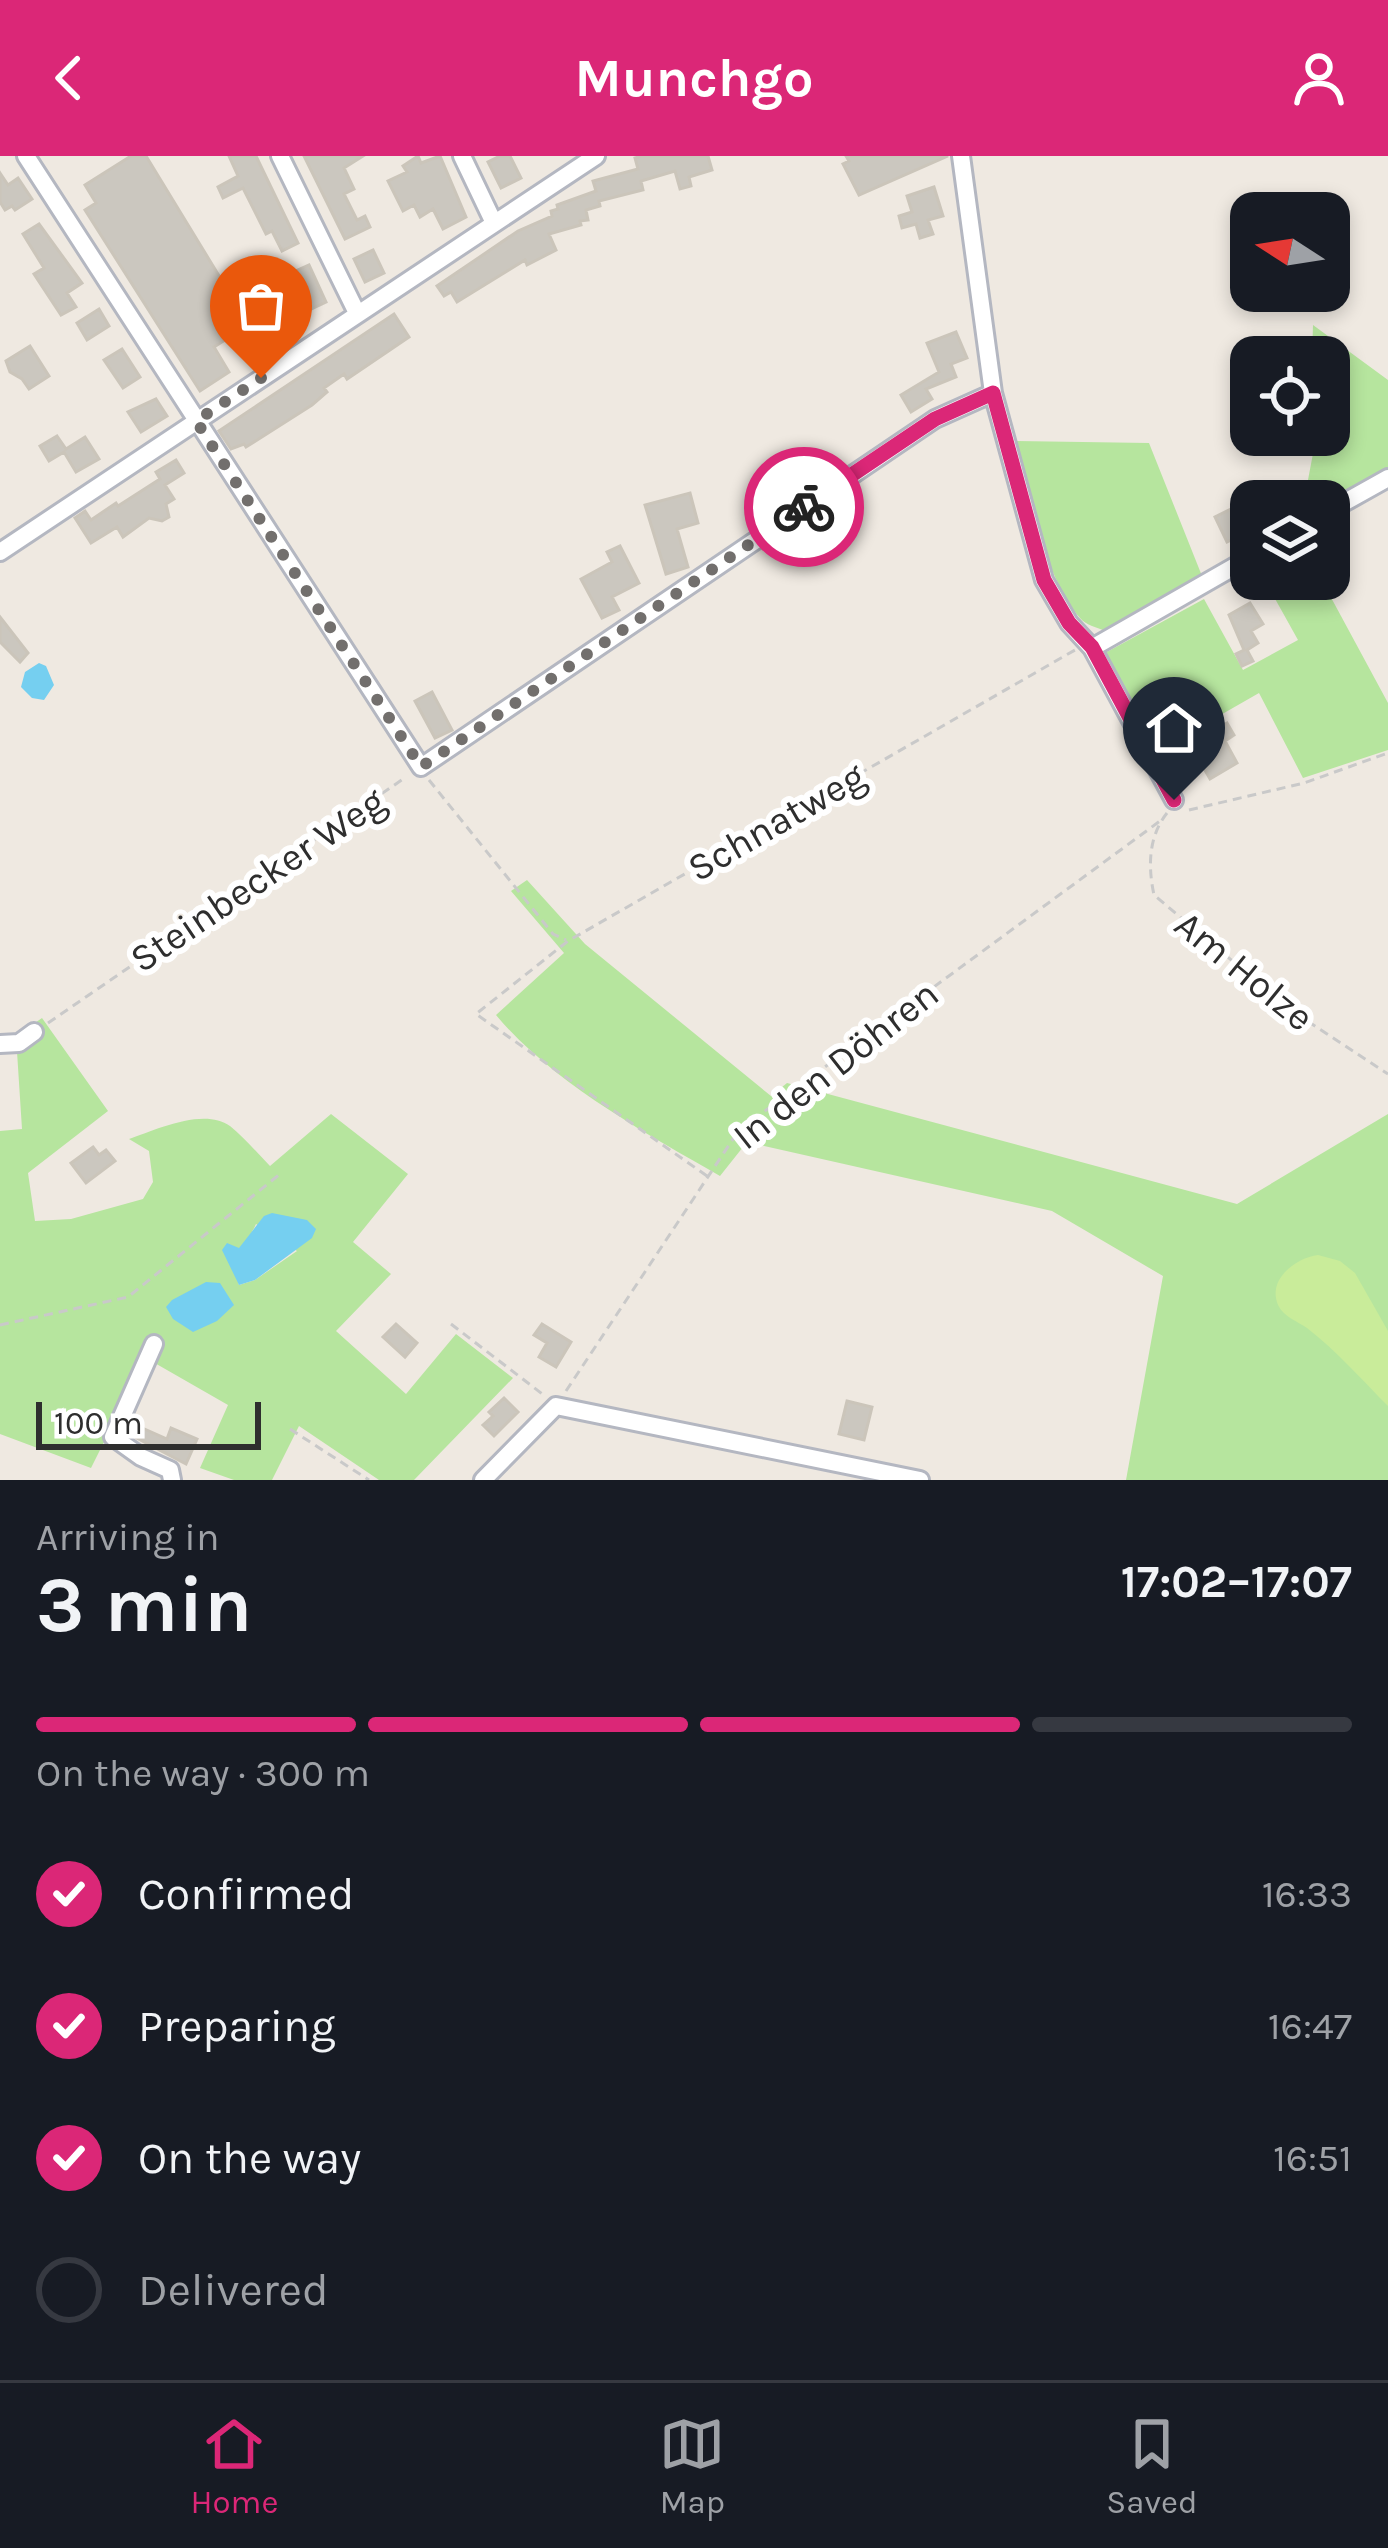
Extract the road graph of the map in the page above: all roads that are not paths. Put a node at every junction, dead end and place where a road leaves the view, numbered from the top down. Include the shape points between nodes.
1 (26, 156) edge
2 (280, 156) edge
3 (462, 156) edge
4 (596, 156) edge
5 (961, 156) edge
6 (494, 224) junction
7 (357, 313) junction
8 (993, 393) junction
9 (196, 421) junction
10 (1388, 478) edge
11 (1350, 499) edge
12 (0, 552) edge
13 (1230, 569) edge
14 (1090, 646) junction
15 (1174, 800) road end
16 (34, 1033) road end
17 (0, 1044) edge
18 (154, 1344) dead end
19 (920, 1479) edge
20 (172, 1480) edge
21 (483, 1480) edge

1 - 9 street
2 - 7 street
3 - 6 street
4 - 6 street
5 - 8 street
6 - 7 street
7 - 9 street
8 - 9 street, Steinbecker Weg via 935,419 421,767
8 - 14 street via 1044,580
9 - 12 street
10 - 11 street
13 - 14 street
14 - 15 street
16 - 17 street
18 - 20 street via 113,1436 170,1470
19 - 21 street via 556,1406

